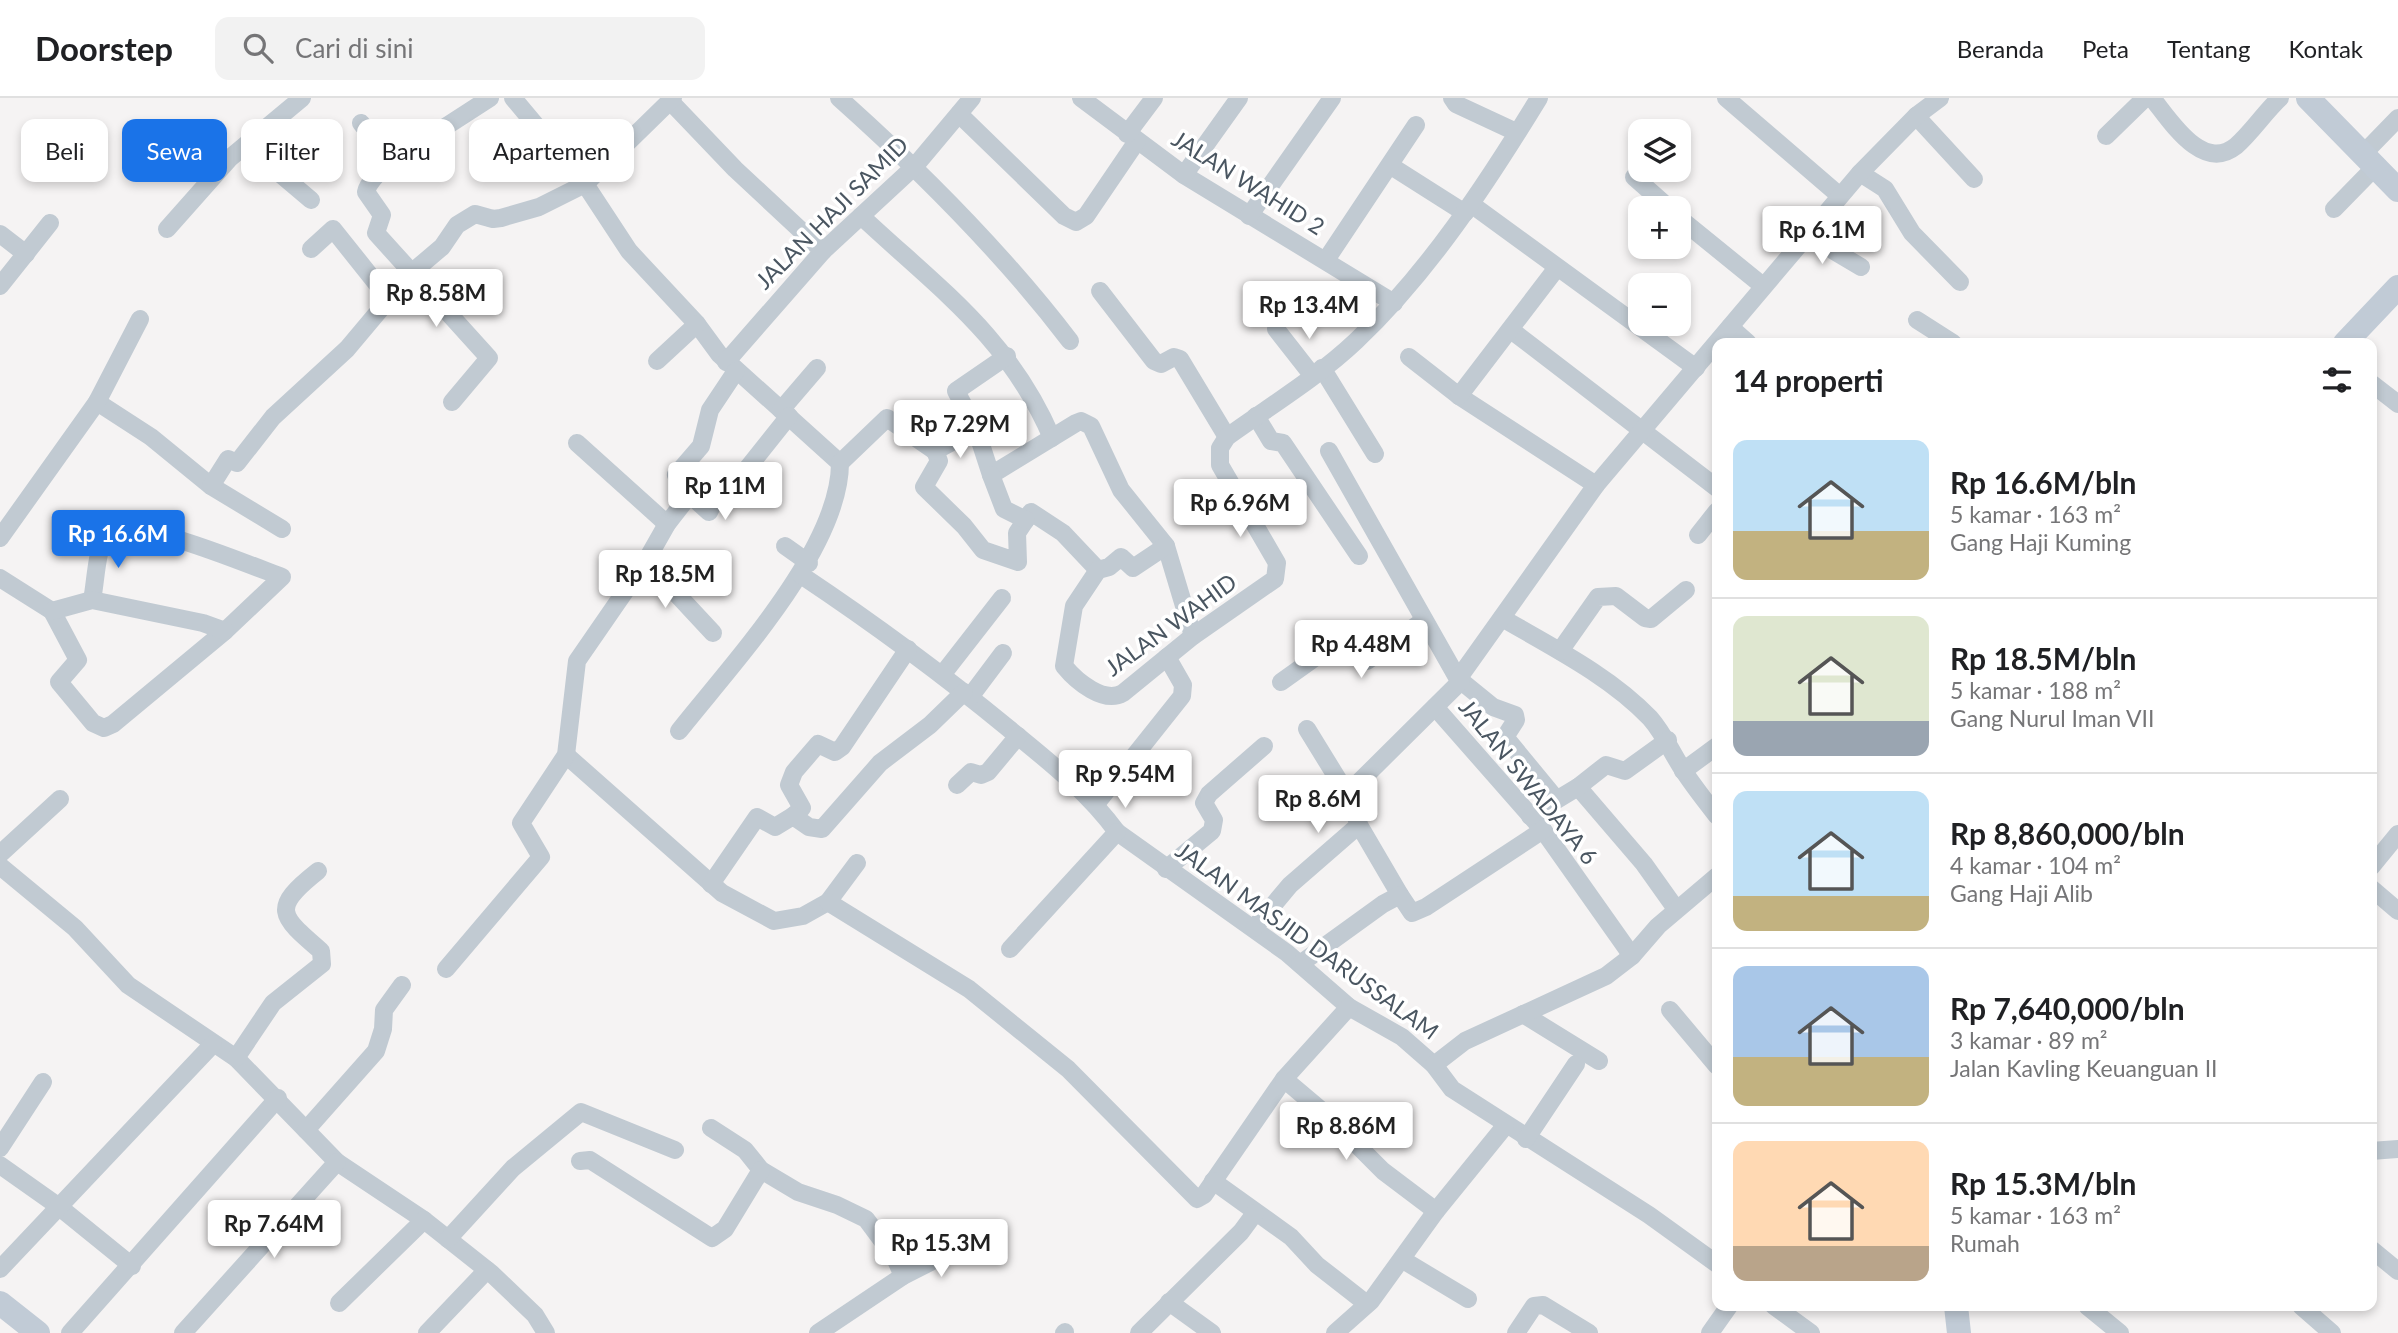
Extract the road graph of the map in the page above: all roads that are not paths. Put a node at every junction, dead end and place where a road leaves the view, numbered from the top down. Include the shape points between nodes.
1 (302, 98) edge
2 (490, 98) edge
3 (513, 98) edge
4 (839, 98) edge
5 (971, 98) edge
6 (1081, 98) edge
7 (1154, 98) edge
8 (1239, 98) edge
9 (1332, 98) edge
10 (1452, 98) edge
11 (1539, 98) edge
12 (1726, 98) edge
13 (1940, 98) edge
14 (2145, 98) edge
15 (2152, 98) edge
16 (2280, 98) edge
17 (672, 99) edge
18 (2312, 99) edge
19 (958, 114) junction
20 (1916, 116) junction
21 (2398, 118) edge
22 (277, 119) edge
23 (455, 121) edge
24 (1416, 125) dead end
25 (1516, 132) junction
26 (2106, 136) dead end
27 (1132, 138) junction
28 (241, 149) edge
29 (2371, 159) junction
30 (915, 166) junction
31 (1391, 166) junction
32 (1860, 173) junction
33 (1184, 175) junction
34 (1974, 180) dead end
35 (290, 182) edge
36 (370, 182) edge
37 (1639, 182) edge
38 (585, 184) junction
39 (2398, 190) edge
40 (1840, 195) junction
41 (1655, 196) edge
42 (311, 200) dead end
43 (1468, 209) junction
44 (2334, 209) dead end
45 (861, 216) junction
46 (1249, 216) junction
47 (50, 223) dead end
48 (1691, 228) edge
49 (167, 229) dead end
50 (1811, 229) junction
51 (0, 234) edge
52 (311, 249) dead end
53 (823, 251) junction
54 (26, 254) junction
55 (1326, 260) junction
56 (1861, 267) dead end
57 (1556, 269) junction
58 (410, 274) junction
59 (1960, 282) dead end
60 (0, 286) edge
61 (1763, 286) junction
62 (2398, 287) edge
63 (1100, 291) dead end
64 (388, 298) junction
65 (1394, 303) junction
66 (140, 319) dead end
67 (1917, 320) dead end
68 (697, 324) junction
69 (1730, 327) junction
70 (1276, 329) dead end
71 (1511, 330) junction
72 (1721, 338) edge
73 (1742, 338) edge
74 (1945, 338) edge
75 (2350, 338) edge
76 (1070, 341) dead end
77 (1712, 349) edge
78 (1007, 356) junction
79 (1409, 357) dead end
80 (657, 361) dead end
81 (731, 366) junction
82 (817, 368) dead end
83 (1696, 368) junction
84 (1317, 372) junction
85 (2377, 388) edge
86 (1460, 396) junction
87 (97, 402) junction
88 (452, 402) dead end
89 (2398, 404) edge
90 (785, 413) junction
91 (1256, 416) junction
92 (976, 429) junction
93 (1643, 431) junction
94 (1227, 437) junction
95 (1052, 438) junction
96 (577, 443) dead end
97 (935, 451) junction
98 (1329, 451) dead end
99 (1375, 454) dead end
100 (841, 463) junction
101 (991, 475) junction
102 (1712, 484) edge
103 (1596, 485) junction
104 (211, 486) junction
105 (689, 494) junction
106 (1712, 517) edge
107 (1026, 520) junction
108 (667, 524) junction
109 (282, 529) dead end
110 (1698, 535) dead end
111 (0, 538) edge
112 (785, 546) dead end
113 (1166, 546) junction
114 (1359, 556) dead end
115 (646, 561) junction
116 (805, 569) junction
117 (1098, 570) junction
118 (0, 578) edge
119 (1686, 590) dead end
120 (1002, 598) dead end
121 (92, 600) junction
122 (52, 611) junction
123 (1502, 618) junction
124 (1424, 620) junction
125 (225, 631) junction
126 (713, 633) dead end
127 (1194, 636) junction
128 (908, 649) junction
129 (1560, 651) junction
130 (1003, 653) dead end
131 (1167, 657) junction
132 (942, 675) junction
133 (1459, 680) junction
134 (1281, 682) dead end
135 (967, 694) junction
136 (1435, 707) junction
137 (1307, 729) dead end
138 (679, 731) dead end
139 (1018, 736) junction
140 (1668, 740) junction
141 (1264, 746) dead end
142 (1712, 750) edge
143 (566, 755) junction
144 (1684, 771) junction
145 (957, 785) dead end
146 (1578, 788) junction
147 (1347, 794) junction
148 (60, 799) dead end
149 (1556, 799) junction
150 (1097, 804) junction
151 (1712, 809) edge
152 (793, 816) junction
153 (1530, 816) junction
154 (1359, 825) junction
155 (1543, 831) junction
156 (1117, 832) junction
157 (2398, 834) edge
158 (0, 854) edge
159 (2377, 860) edge
160 (857, 863) dead end
161 (0, 866) edge
162 (1166, 869) junction
163 (318, 871) dead end
164 (1712, 880) edge
165 (711, 884) junction
166 (2377, 893) edge
167 (1399, 895) junction
168 (828, 902) junction
169 (1676, 909) junction
170 (2398, 911) edge
171 (1254, 928) junction
172 (1010, 949) dead end
173 (1632, 956) junction
174 (1300, 964) junction
175 (446, 969) dead end
176 (402, 985) dead end
177 (1349, 1007) junction
178 (1670, 1010) dead end
179 (1523, 1014) junction
180 (213, 1044) junction
181 (236, 1058) junction
182 (1712, 1060) edge
183 (1599, 1061) dead end
184 (1576, 1064) dead end
185 (1434, 1065) junction
186 (1284, 1079) junction
187 (43, 1082) dead end
188 (278, 1098) junction
189 (1505, 1126) junction
190 (710, 1128) dead end
191 (306, 1130) junction
192 (1526, 1139) junction
193 (0, 1148) edge
194 (2398, 1149) edge
195 (675, 1150) dead end
196 (2377, 1151) edge
197 (580, 1161) dead end
198 (337, 1162) junction
199 (0, 1165) edge
200 (761, 1170) junction
201 (1213, 1181) junction
202 (58, 1206) junction
203 (1436, 1211) junction
204 (1255, 1213) junction
205 (424, 1220) junction
206 (448, 1239) junction
207 (960, 1247) dead end
208 (2377, 1254) edge
209 (1402, 1260) junction
210 (1712, 1261) edge
211 (132, 1266) junction
212 (0, 1269) edge
213 (487, 1270) junction
214 (2398, 1271) edge
215 (903, 1276) junction
216 (1468, 1299) dead end
217 (1169, 1301) junction
218 (0, 1303) edge
219 (339, 1303) dead end
220 (1367, 1304) junction
221 (1725, 1311) edge
222 (1781, 1311) edge
223 (1957, 1311) edge
224 (2093, 1311) edge
225 (2307, 1311) edge
226 (28, 1330) edge
227 (70, 1333) edge
228 (183, 1333) edge
229 (428, 1333) edge
230 (547, 1333) edge
231 (818, 1333) edge
232 (1139, 1333) edge
233 (1212, 1333) edge
234 (1335, 1333) edge
235 (1516, 1333) edge
236 (1589, 1333) edge
237 (1710, 1333) edge
238 (1811, 1333) edge
239 (1959, 1333) edge
240 (2120, 1333) edge
241 (2332, 1333) edge

1 - 22 street
2 - 23 street
3 - 38 street
4 - 30 street
5 - 19 street, JALAN HAJI SAMID
6 - 27 street, JALAN WAHID 2
7 - 27 street
8 - 33 street
9 - 46 street
10 - 25 street
11 - 25 street
12 - 40 street
13 - 20 street
14 - 26 street
15 - 16 street via 2189,143 2205,152 2223,152 2234,147
17 - 38 street
17 - 53 street via 734,169
18 - 29 main road
19 - 27 street via 1064,216 1076,222 1086,216
19 - 30 street, JALAN HAJI SAMID
20 - 32 street
20 - 34 street
21 - 29 street
24 - 31 street
25 - 43 street
27 - 33 street, JALAN WAHID 2
28 - 49 street
29 - 39 main road
29 - 44 street
30 - 45 street, JALAN HAJI SAMID
30 - 76 street
31 - 43 street
31 - 55 street
32 - 40 street
32 - 59 street via 1885,189 1912,233
33 - 46 street, JALAN WAHID 2
35 - 42 street
36 - 58 street via 366,192 382,215 376,233
37 - 41 street
38 - 58 street via 501,218 475,214 464,218 442,247
38 - 68 street via 629,251
40 - 50 street
43 - 57 street
43 - 65 street
45 - 53 street, JALAN HAJI SAMID
45 - 78 street via 956,299
46 - 55 street, JALAN WAHID 2
47 - 54 street
48 - 61 street
50 - 56 street
50 - 61 street
51 - 54 street
52 - 64 street via 334,229
53 - 81 street, JALAN HAJI SAMID
54 - 60 street
55 - 65 street, JALAN WAHID 2
57 - 71 street
57 - 83 street
58 - 64 street
58 - 88 street via 489,358
61 - 69 street
62 - 75 main road
63 - 94 street via 1154,360 1161,364 1180,359
64 - 104 street via 346,349 273,417 237,463 228,459
65 - 84 street
66 - 87 street
67 - 74 street
68 - 80 street
68 - 81 street
69 - 72 street
69 - 73 street
70 - 84 street
71 - 86 street
71 - 93 street
77 - 83 street
78 - 92 street via 956,391
78 - 95 street via 1035,399
79 - 86 street
81 - 90 street
81 - 105 street, JALAN HAJI SAMID via 710,410 701,446 676,475
82 - 90 street
83 - 93 street
84 - 91 street
84 - 99 street
85 - 89 street
86 - 103 street
87 - 104 street via 151,437
87 - 111 street
90 - 100 street
90 - 105 street via 738,480 716,498 709,512
91 - 94 street
91 - 114 street via 1271,441 1283,443
92 - 97 street
92 - 101 street
93 - 102 street
93 - 103 street
94 - 127 street, JALAN WAHID via 1220,448 1220,465 1278,572 1275,579
95 - 101 street
95 - 113 street via 1079,421 1091,426 1121,490
96 - 108 street
97 - 100 street via 887,418
97 - 107 street via 939,461 924,487 983,550 1018,562 1017,533
98 - 124 street
100 - 116 street via 832,505
101 - 107 street via 1004,509
103 - 123 street
104 - 109 street
105 - 108 street
106 - 110 street
107 - 117 street via 1031,512 1063,533
108 - 115 street
112 - 116 street, JALAN MASJID DARUSSALAM
113 - 117 street via 1133,568 1121,557
113 - 127 street
115 - 126 street
115 - 143 street via 577,661
116 - 128 street, JALAN MASJID DARUSSALAM
116 - 138 street
117 - 131 street, JALAN WAHID via 1074,606 1064,666 1094,691 1115,698
118 - 122 street
119 - 129 street via 1651,619 1616,596 1598,597
120 - 132 street
121 - 122 street
121 - 125 street via 203,622
121 - 125 street via 109,530 118,526 146,529 282,577
122 - 125 street via 78,660 58,682 93,723 104,728
123 - 129 street
123 - 133 street
124 - 133 street
124 - 134 street via 1367,661 1344,637
127 - 131 street, JALAN WAHID
128 - 132 street, JALAN MASJID DARUSSALAM
128 - 152 street via 842,747 835,752 818,744 794,772 789,785 802,807
129 - 140 street via 1621,693
130 - 135 street
131 - 150 street via 1183,685 1182,696
132 - 135 street, JALAN MASJID DARUSSALAM
133 - 136 street
133 - 149 street via 1493,707 1515,715 1505,737
135 - 139 street, JALAN MASJID DARUSSALAM
135 - 152 street via 880,763 822,829
136 - 147 street
136 - 153 street, JALAN SWADAYA 6
137 - 147 street
139 - 145 street via 988,772 971,772
139 - 150 street, JALAN MASJID DARUSSALAM
140 - 144 street
140 - 146 street via 1625,771 1606,765
141 - 162 street via 1209,794 1204,803 1214,820 1212,831
142 - 144 street
143 - 165 street
143 - 175 street via 521,823 541,857
144 - 151 street
146 - 149 street
146 - 169 street
147 - 154 street
148 - 158 street
149 - 153 street
150 - 156 street, JALAN MASJID DARUSSALAM
152 - 165 street via 775,827 757,817 752,821
153 - 155 street, JALAN SWADAYA 6
154 - 167 street
154 - 171 street via 1290,885
155 - 167 street via 1426,907 1412,913
155 - 173 street, JALAN SWADAYA 6
156 - 162 street, JALAN MASJID DARUSSALAM
156 - 172 street
157 - 159 street
160 - 168 street
161 - 180 street via 75,928 128,985
162 - 171 street, JALAN MASJID DARUSSALAM
163 - 181 street via 295,889 286,903 292,926 321,951 322,964 273,1003
164 - 169 street
165 - 168 street via 774,920 803,916
166 - 170 street
167 - 174 street
168 - 201 street via 970,989 1068,1069 1195,1198 1202,1197
169 - 173 street
171 - 174 street, JALAN MASJID DARUSSALAM
173 - 179 street via 1606,976
174 - 177 street, JALAN MASJID DARUSSALAM
176 - 191 street via 384,1010 376,1051
177 - 185 street, JALAN MASJID DARUSSALAM via 1402,1037
177 - 186 street
178 - 182 street
179 - 183 street
179 - 185 street via 1465,1041
180 - 181 street
180 - 202 street
181 - 188 street
184 - 192 street
185 - 189 street, JALAN MASJID DARUSSALAM via 1452,1089
186 - 201 street
186 - 203 street via 1383,1171
187 - 193 street
188 - 191 street
188 - 211 street
189 - 192 street, JALAN MASJID DARUSSALAM
189 - 203 street
190 - 200 street via 745,1150
191 - 198 street
192 - 210 street, JALAN MASJID DARUSSALAM
194 - 196 street
195 - 206 street via 580,1112 513,1168
197 - 200 street via 590,1160 712,1238 725,1230
198 - 205 street
198 - 228 street
199 - 202 street
200 - 215 street via 798,1192 866,1219
201 - 204 street
202 - 211 street
202 - 212 street
203 - 209 street
204 - 217 street
204 - 220 street via 1291,1237 1317,1265
205 - 206 street
205 - 219 street
206 - 213 street
207 - 215 street
208 - 214 street
209 - 216 street
209 - 220 street
211 - 227 street
213 - 229 street
213 - 230 street via 535,1315
215 - 231 street
217 - 232 street
217 - 233 street
218 - 226 main road
220 - 234 street
221 - 237 street
222 - 238 street
223 - 239 main road
224 - 240 street
225 - 241 street
235 - 236 street via 1534,1306 1543,1306

